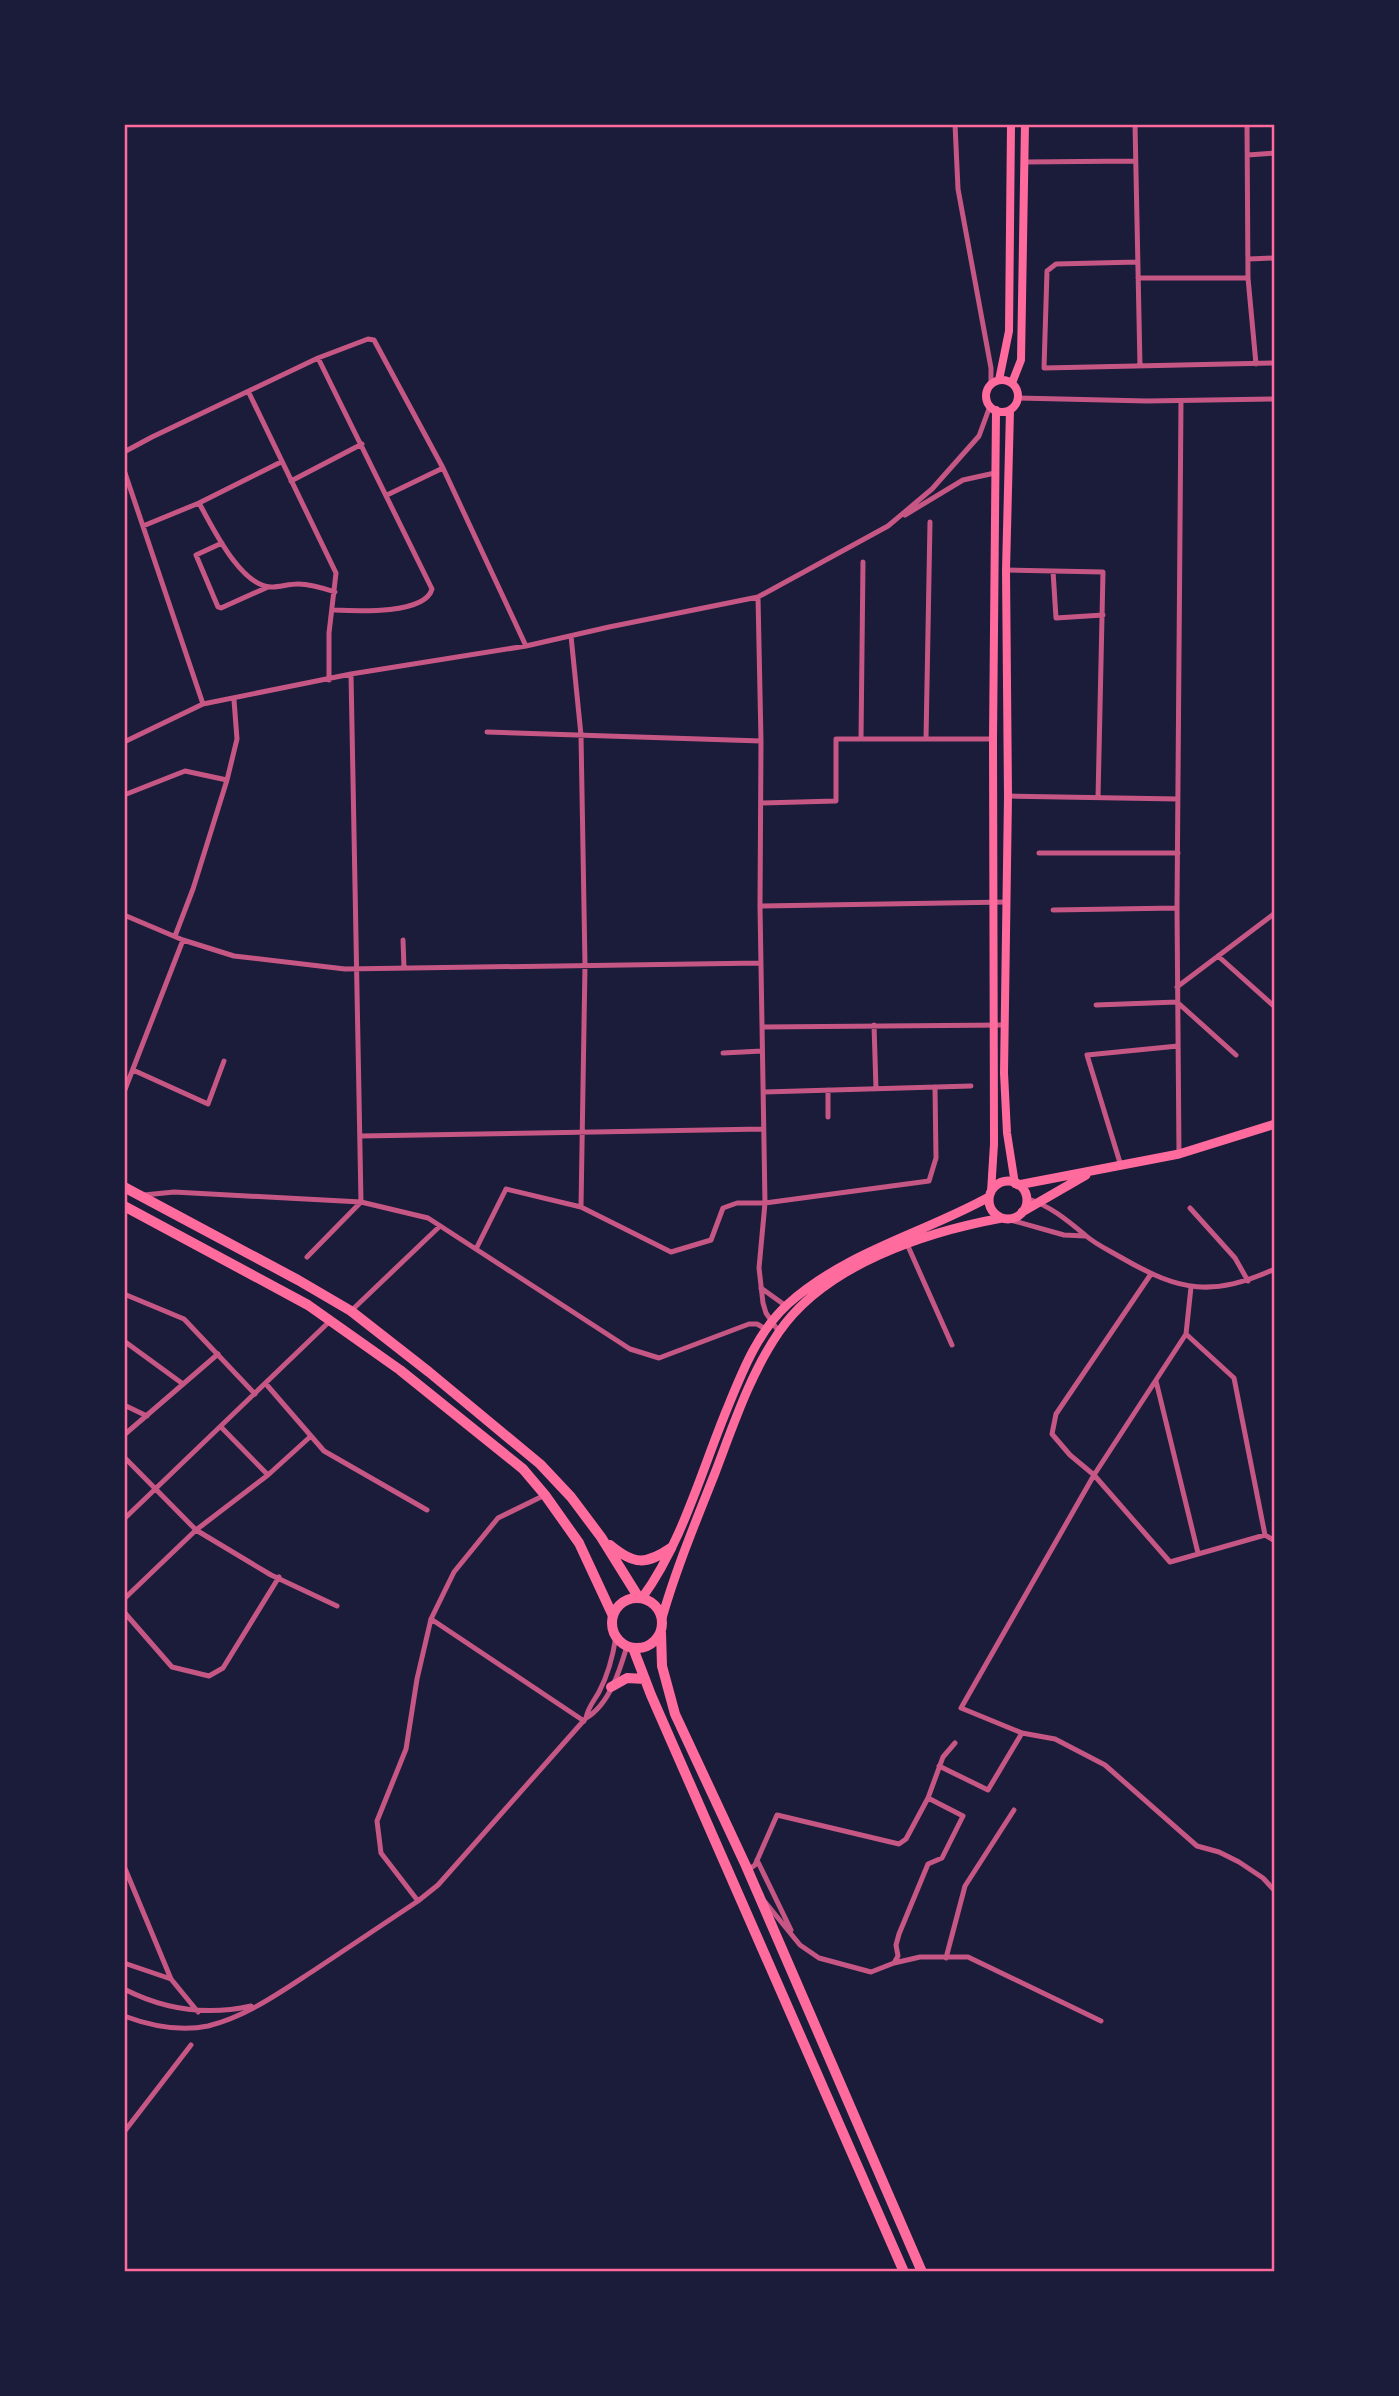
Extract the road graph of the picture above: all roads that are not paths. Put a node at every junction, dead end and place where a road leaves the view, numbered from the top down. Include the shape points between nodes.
1 (955, 124) edge
2 (1011, 124) edge
3 (1026, 124) edge
4 (1135, 124) edge
5 (1247, 124) edge
6 (1275, 153) edge
7 (1248, 155) junction
8 (1025, 162) junction
9 (1135, 162) junction
10 (1275, 258) edge
11 (1249, 259) junction
12 (1138, 262) junction
13 (1138, 278) junction
14 (1248, 278) junction
15 (318, 358) junction
16 (1275, 363) edge
17 (1256, 364) junction
18 (1139, 366) junction
19 (995, 382) junction
20 (1012, 383) junction
21 (249, 393) junction
22 (1018, 398) junction
23 (1275, 399) edge
24 (1181, 401) junction
25 (993, 408) junction
26 (1010, 410) junction
27 (362, 444) junction
28 (124, 452) edge
29 (281, 462) junction
30 (443, 468) junction
31 (124, 470) edge
32 (995, 473) junction
33 (290, 481) junction
34 (387, 495) junction
35 (199, 503) junction
36 (930, 522) dead end
37 (143, 526) junction
38 (888, 526) junction
39 (222, 543) junction
40 (863, 562) dead end
41 (1006, 570) junction
42 (1054, 571) junction
43 (268, 587) junction
44 (335, 592) junction
45 (758, 597) junction
46 (332, 610) junction
47 (1102, 615) junction
48 (571, 636) junction
49 (526, 646) junction
50 (351, 674) junction
51 (329, 680) junction
52 (234, 700) junction
53 (203, 704) junction
54 (487, 733) dead end
55 (581, 735) junction
56 (861, 739) junction
57 (926, 739) junction
58 (993, 739) junction
59 (124, 741) edge
60 (761, 741) junction
61 (226, 780) junction
62 (124, 795) edge
63 (1008, 796) junction
64 (1098, 797) junction
65 (1178, 799) junction
66 (761, 803) junction
67 (1039, 853) dead end
68 (1178, 853) junction
69 (994, 902) junction
70 (1007, 902) junction
71 (760, 906) junction
72 (1177, 908) junction
73 (1052, 910) dead end
74 (1275, 913) edge
75 (124, 915) edge
76 (175, 936) junction
77 (183, 940) junction
78 (403, 940) dead end
79 (1218, 956) junction
80 (761, 963) junction
81 (585, 965) junction
82 (359, 968) junction
83 (404, 968) junction
84 (1177, 987) junction
85 (1177, 1002) junction
86 (1096, 1005) dead end
87 (1275, 1007) edge
88 (993, 1025) junction
89 (1005, 1025) junction
90 (874, 1026) junction
91 (762, 1027) junction
92 (1178, 1046) junction
93 (762, 1051) junction
94 (723, 1053) dead end
95 (1236, 1055) dead end
96 (224, 1062) dead end
97 (133, 1070) junction
98 (971, 1086) dead end
99 (935, 1087) junction
100 (876, 1089) junction
101 (828, 1090) junction
102 (124, 1092) edge
103 (764, 1092) junction
104 (828, 1117) dead end
105 (1275, 1124) edge
106 (764, 1129) junction
107 (583, 1132) junction
108 (361, 1136) junction
109 (1179, 1154) junction
110 (1121, 1166) junction
111 (1093, 1171) junction
112 (1017, 1184) junction
113 (124, 1187) edge
114 (990, 1195) junction
115 (142, 1196) junction
116 (1026, 1198) junction
117 (361, 1202) junction
118 (1038, 1202) junction
119 (765, 1203) junction
120 (124, 1206) edge
121 (581, 1206) junction
122 (1190, 1208) dead end
123 (1022, 1212) junction
124 (1004, 1219) junction
125 (440, 1226) junction
126 (1085, 1236) junction
127 (907, 1244) junction
128 (476, 1249) junction
129 (307, 1257) dead end
130 (1275, 1269) edge
131 (1151, 1275) junction
132 (1248, 1280) junction
133 (1191, 1287) junction
134 (761, 1288) junction
135 (124, 1294) edge
136 (786, 1306) junction
137 (351, 1311) junction
138 (795, 1314) junction
139 (331, 1321) junction
140 (770, 1327) junction
141 (779, 1332) junction
142 (1186, 1334) junction
143 (124, 1341) edge
144 (952, 1345) dead end
145 (218, 1354) junction
146 (1156, 1381) junction
147 (183, 1384) junction
148 (266, 1384) junction
149 (256, 1394) junction
150 (124, 1405) edge
151 (147, 1416) junction
152 (221, 1427) junction
153 (124, 1435) edge
154 (311, 1436) junction
155 (124, 1457) edge
156 (268, 1475) junction
157 (1094, 1475) junction
158 (155, 1489) junction
159 (545, 1494) junction
160 (427, 1510) dead end
161 (124, 1519) edge
162 (196, 1530) junction
163 (1265, 1535) junction
164 (601, 1537) junction
165 (1275, 1541) edge
166 (671, 1548) junction
167 (1198, 1553) junction
168 (279, 1577) junction
169 (640, 1598) junction
170 (124, 1599) edge
171 (337, 1606) dead end
172 (124, 1612) edge
173 (613, 1616) junction
174 (662, 1618) junction
175 (431, 1619) junction
176 (661, 1633) junction
177 (616, 1636) junction
178 (630, 1647) junction
179 (645, 1679) junction
180 (611, 1687) junction
181 (585, 1719) junction
182 (1022, 1733) junction
183 (955, 1743) dead end
184 (939, 1766) junction
185 (928, 1798) junction
186 (1014, 1810) dead end
187 (757, 1860) junction
188 (124, 1866) edge
189 (748, 1871) junction
190 (757, 1891) junction
191 (1275, 1891) edge
192 (418, 1901) junction
193 (795, 1939) junction
194 (946, 1958) junction
195 (124, 1963) edge
196 (894, 1963) junction
197 (171, 1979) junction
198 (124, 1989) edge
199 (264, 2003) junction
200 (198, 2012) junction
201 (124, 2016) edge
202 (1101, 2021) dead end
203 (191, 2045) dead end
204 (124, 2132) edge
205 (904, 2272) edge
206 (922, 2272) edge

1 - 19 street via 958,189
2 - 19 main road via 1009,331
3 - 8 main road
4 - 9 street
5 - 7 street
6 - 7 street
7 - 11 street
8 - 9 street
8 - 20 main road via 1021,359
9 - 12 street
10 - 11 street
11 - 14 street
12 - 13 street
12 - 18 street via 1056,264 1046,271 1044,368
13 - 14 street
13 - 18 street
14 - 17 street
15 - 21 street
15 - 27 street
15 - 30 street via 374,340
16 - 17 street
17 - 18 street
19 - 20 main road
19 - 25 main road via 986,397
20 - 22 main road
21 - 28 street
21 - 29 street
22 - 24 street
22 - 26 main road
23 - 24 street
24 - 65 street
25 - 26 main road
25 - 32 main road
25 - 38 street via 979,436 932,489
26 - 41 main road
27 - 33 street
27 - 34 street
29 - 33 street
29 - 35 street
30 - 34 street
30 - 49 street
31 - 37 street
32 - 38 street via 963,480
32 - 58 main road
33 - 44 street via 336,573
34 - 46 street via 430,583 431,594 397,608
35 - 37 street
35 - 39 street
36 - 57 street
37 - 53 street
38 - 45 street
39 - 43 street via 242,570
39 - 43 street via 196,555 218,607
40 - 56 street
41 - 42 street
41 - 63 main road
42 - 47 street via 1104,572
42 - 47 street via 1056,618
43 - 44 street via 300,584
44 - 46 street
45 - 48 street
45 - 60 street
46 - 51 street
47 - 64 street
48 - 49 street
48 - 55 street
49 - 50 street
50 - 51 street
50 - 82 street
51 - 52 street
52 - 53 street
52 - 61 street via 237,739
53 - 59 street
54 - 55 street
55 - 60 street
55 - 81 street
56 - 57 street
56 - 66 street via 836,739 836,801
57 - 58 street
58 - 69 main road
60 - 66 street
61 - 62 street via 186,771
61 - 76 street
63 - 64 street
63 - 70 main road
64 - 65 street
65 - 68 street
66 - 71 street
67 - 68 street
68 - 72 street
69 - 70 street
69 - 71 street
69 - 88 main road
70 - 89 main road
71 - 80 street
72 - 73 street
72 - 84 street
74 - 79 street
75 - 76 street
76 - 77 street
77 - 82 street via 234,956
77 - 97 street
78 - 83 street
79 - 84 street
79 - 87 street
80 - 81 street
80 - 91 street
81 - 83 street
81 - 107 street
82 - 83 street
82 - 108 street
84 - 85 street
85 - 86 street
85 - 92 street
85 - 95 street
88 - 89 street
88 - 90 street
88 - 114 main road
89 - 112 main road via 1007,1133
90 - 91 street
90 - 100 street
91 - 93 street
92 - 109 street
92 - 110 street via 1087,1055
93 - 94 street
93 - 103 street
96 - 97 street via 208,1104
97 - 102 street
98 - 99 street
99 - 100 street
99 - 119 street via 936,1158 929,1181
100 - 101 street
101 - 103 street
101 - 104 street
103 - 106 street
105 - 109 main road
106 - 107 street
106 - 119 street
107 - 108 street
107 - 121 street
108 - 117 street
109 - 110 main road
110 - 111 main road
111 - 112 main road
111 - 118 main road
112 - 114 main road via 1001,1183
112 - 116 main road
113 - 115 highway
114 - 124 main road via 990,1208
114 - 136 main road via 960,1213 843,1264
115 - 117 street via 174,1192
115 - 137 highway
116 - 118 street
116 - 123 main road
117 - 125 street via 428,1218
117 - 129 street
118 - 123 main road
118 - 126 street
119 - 121 street via 723,1208 711,1240 671,1252
119 - 134 street
120 - 139 highway
121 - 128 street via 506,1189
122 - 132 street via 1235,1258
123 - 124 main road
124 - 126 street
124 - 127 main road via 952,1228
125 - 128 street
125 - 137 street
126 - 131 street
127 - 138 main road via 837,1279
127 - 144 street
128 - 140 street via 630,1349 659,1358 749,1324
130 - 132 street
131 - 133 street
131 - 157 street via 1056,1415 1052,1434
132 - 133 street
133 - 142 street
134 - 136 street
134 - 140 street
135 - 145 street via 184,1319
136 - 138 street
136 - 140 main road
137 - 164 highway via 540,1464
138 - 141 main road
139 - 148 street
139 - 159 highway via 458,1416 523,1469
140 - 141 street
140 - 166 main road via 744,1366
141 - 174 main road via 733,1424
142 - 146 street
142 - 163 street via 1234,1378
143 - 147 street
145 - 147 street
145 - 149 street
146 - 157 street
146 - 167 street
147 - 151 street
148 - 149 street
148 - 154 street
149 - 152 street
150 - 151 street
151 - 153 street
152 - 156 street
152 - 158 street
154 - 156 street
154 - 160 street via 324,1451
155 - 158 street
156 - 162 street
157 - 167 street via 1170,1562
157 - 182 street via 961,1708
158 - 161 street
158 - 162 street
159 - 173 highway via 579,1543
159 - 175 street via 498,1518 454,1572
162 - 168 street
162 - 170 street
163 - 165 street
163 - 167 street
164 - 166 highway via 636,1561 650,1560
164 - 169 highway
166 - 169 main road
168 - 171 street
168 - 172 street via 223,1668 209,1676 172,1667
169 - 173 highway via 620,1605
169 - 174 highway via 655,1605
173 - 177 highway
174 - 176 highway
175 - 181 street
175 - 192 street via 406,1749 377,1821 381,1853
176 - 178 highway via 645,1647
176 - 189 highway via 669,1698
177 - 178 highway
177 - 181 street via 607,1674
178 - 179 highway
178 - 180 street
179 - 180 highway via 627,1678
179 - 205 highway
180 - 181 street
181 - 192 street via 438,1885
182 - 184 street via 988,1790
182 - 191 street via 1055,1739 1105,1765 1198,1846 1239,1861
183 - 184 street
184 - 185 street
185 - 187 street via 906,1839 899,1843 777,1815
185 - 196 street via 963,1816 942,1858 928,1864 899,1934
186 - 194 street via 965,1886
187 - 189 street
187 - 193 street
188 - 197 street
189 - 190 highway
190 - 193 street
190 - 206 highway
192 - 199 street
193 - 196 street via 819,1958 871,1972
194 - 196 street
194 - 202 street via 968,1957
195 - 197 street
197 - 200 street
198 - 200 street via 163,2005
199 - 200 street
199 - 201 street via 208,2025 185,2028 155,2026
203 - 204 street

